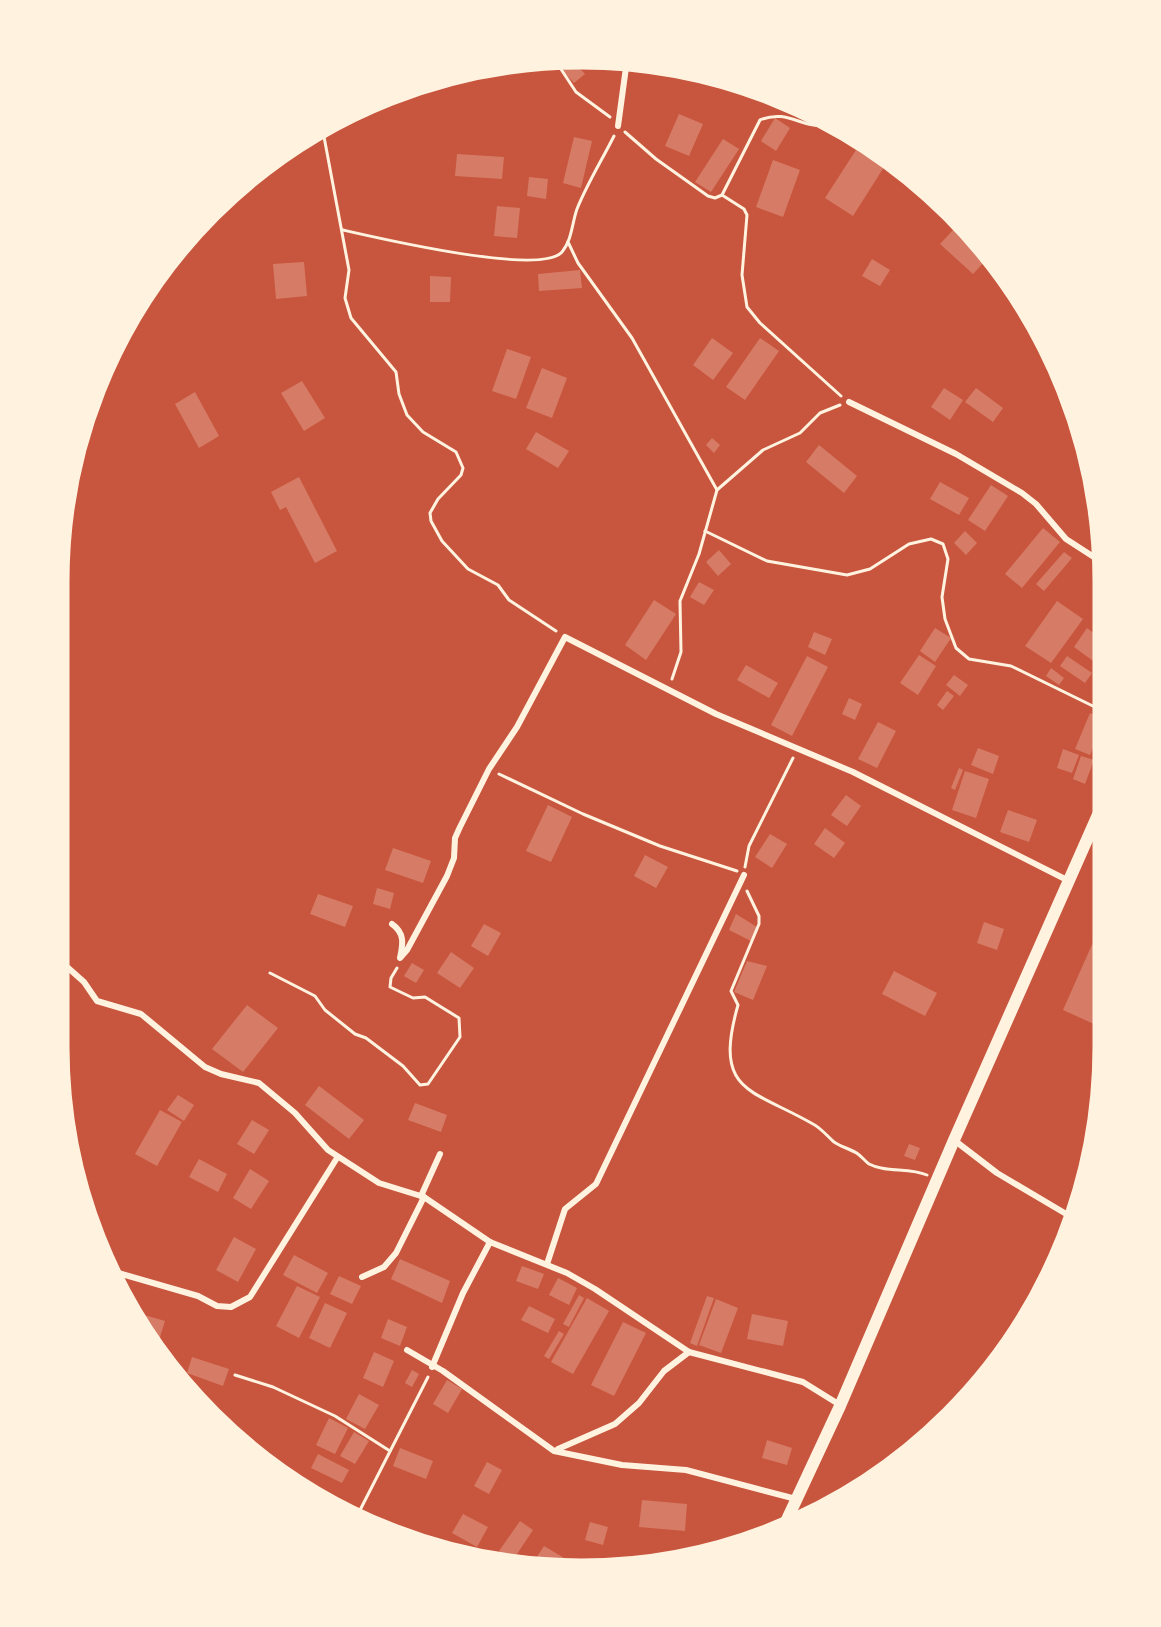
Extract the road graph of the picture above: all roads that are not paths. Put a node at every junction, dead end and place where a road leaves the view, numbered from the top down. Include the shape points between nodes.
1 (626, 70) edge
2 (618, 126) road end
3 (849, 402) road end
4 (1093, 556) edge
5 (1094, 824) edge
6 (744, 874) road end
7 (1069, 882) junction
8 (392, 924) dead end
9 (68, 968) edge
10 (954, 1140) junction
11 (440, 1154) dead end
12 (337, 1158) junction
13 (422, 1196) junction
14 (1065, 1213) edge
15 (490, 1242) junction
16 (547, 1264) junction
17 (120, 1274) edge
18 (362, 1277) dead end
19 (407, 1350) dead end
20 (689, 1352) junction
21 (432, 1367) junction
22 (840, 1406) junction
23 (554, 1451) junction
24 (796, 1499) junction
25 (789, 1515) edge

1 - 2 street
3 - 4 street via 956,454 1022,493 1066,539
5 - 7 main road
6 - 16 street via 596,1184 565,1209
7 - 8 street via 864,777 716,714 565,637 518,727 489,769 454,838 454,858 447,876 400,958 403,941 399,929
7 - 10 main road
9 - 12 street via 97,1001 141,1014 205,1067 259,1083 295,1113
10 - 14 street via 997,1173
10 - 22 main road
11 - 13 street
12 - 13 street via 379,1183
12 - 17 street via 250,1297 231,1307 217,1306 198,1296
13 - 15 street
13 - 18 street via 396,1253 384,1267
15 - 16 street
15 - 21 street via 463,1293
16 - 20 street via 595,1289
19 - 21 street
20 - 22 street via 803,1382
20 - 23 street via 664,1371 639,1403 615,1424
21 - 23 street
22 - 24 main road
23 - 24 street via 622,1465 686,1470
24 - 25 main road

